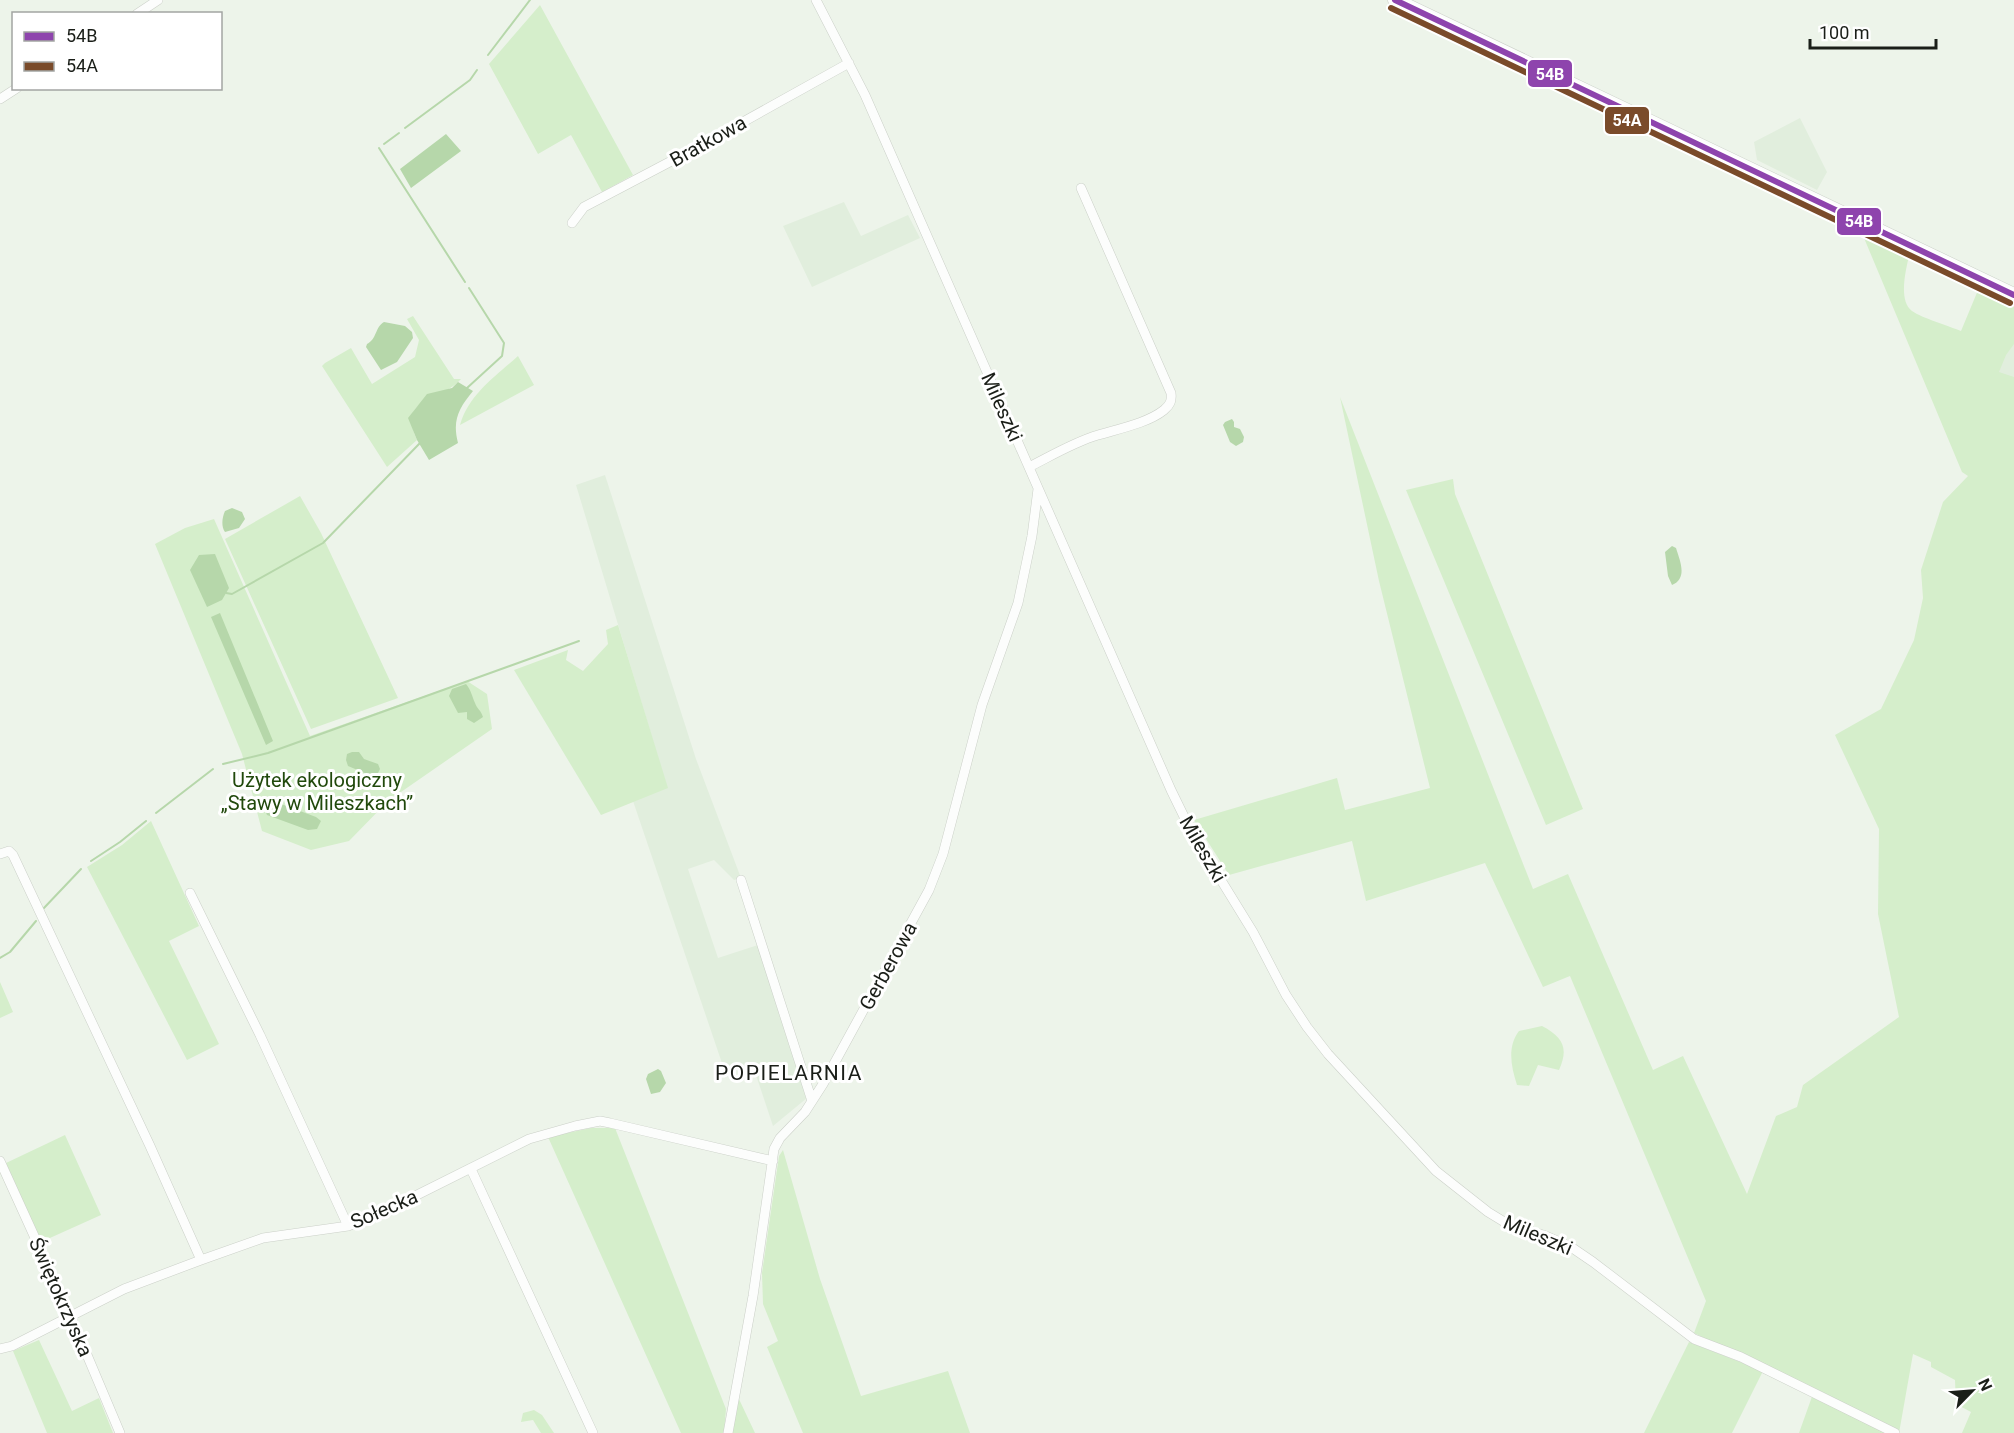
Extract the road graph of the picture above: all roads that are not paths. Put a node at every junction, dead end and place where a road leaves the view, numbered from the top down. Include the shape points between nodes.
1 (158, 0) edge
2 (816, 0) edge
3 (1395, 0) edge
4 (140, 12) edge
5 (849, 63) junction
6 (14, 90) edge
7 (0, 99) edge
8 (1081, 188) dead end
9 (572, 223) dead end
10 (2014, 294) edge
11 (1029, 467) junction
12 (1038, 487) junction
13 (0, 854) edge
14 (741, 880) dead end
15 (190, 893) dead end
16 (812, 1101) junction
17 (0, 1161) edge
18 (773, 1161) junction
19 (471, 1169) junction
20 (348, 1226) junction
21 (201, 1260) junction
22 (70, 1317) junction
23 (0, 1349) edge
24 (120, 1433) edge
25 (593, 1433) edge
26 (728, 1433) edge
27 (1895, 1433) edge

1 - 4 street
2 - 5 street, Mileszki
3 - 10 street
5 - 9 street, Bratkowa via 584,207
5 - 11 street, Mileszki
6 - 7 street
8 - 11 street via 1172,399 1160,413 1083,441
11 - 12 street, Mileszki
12 - 16 street, Gerberowa via 1018,603 982,705 939,863 929,890
12 - 27 street, Mileszki via 1192,833 1253,932 1286,995 1328,1054 1421,1156 1488,1212 1506,1223 1571,1247 1694,1339 1741,1357
13 - 21 street via 9,851 13,855
14 - 16 street
15 - 20 street
16 - 18 street, Gerberowa via 780,1138
17 - 22 street, Świętokrzyska
18 - 19 street, Sołecka via 600,1121 530,1139
18 - 26 street, Gerberowa
19 - 20 street, Sołecka
19 - 25 street
20 - 21 street, Sołecka via 262,1238
21 - 22 street, Sołecka via 124,1288
22 - 23 street, Sołecka
22 - 24 street, Świętokrzyska

